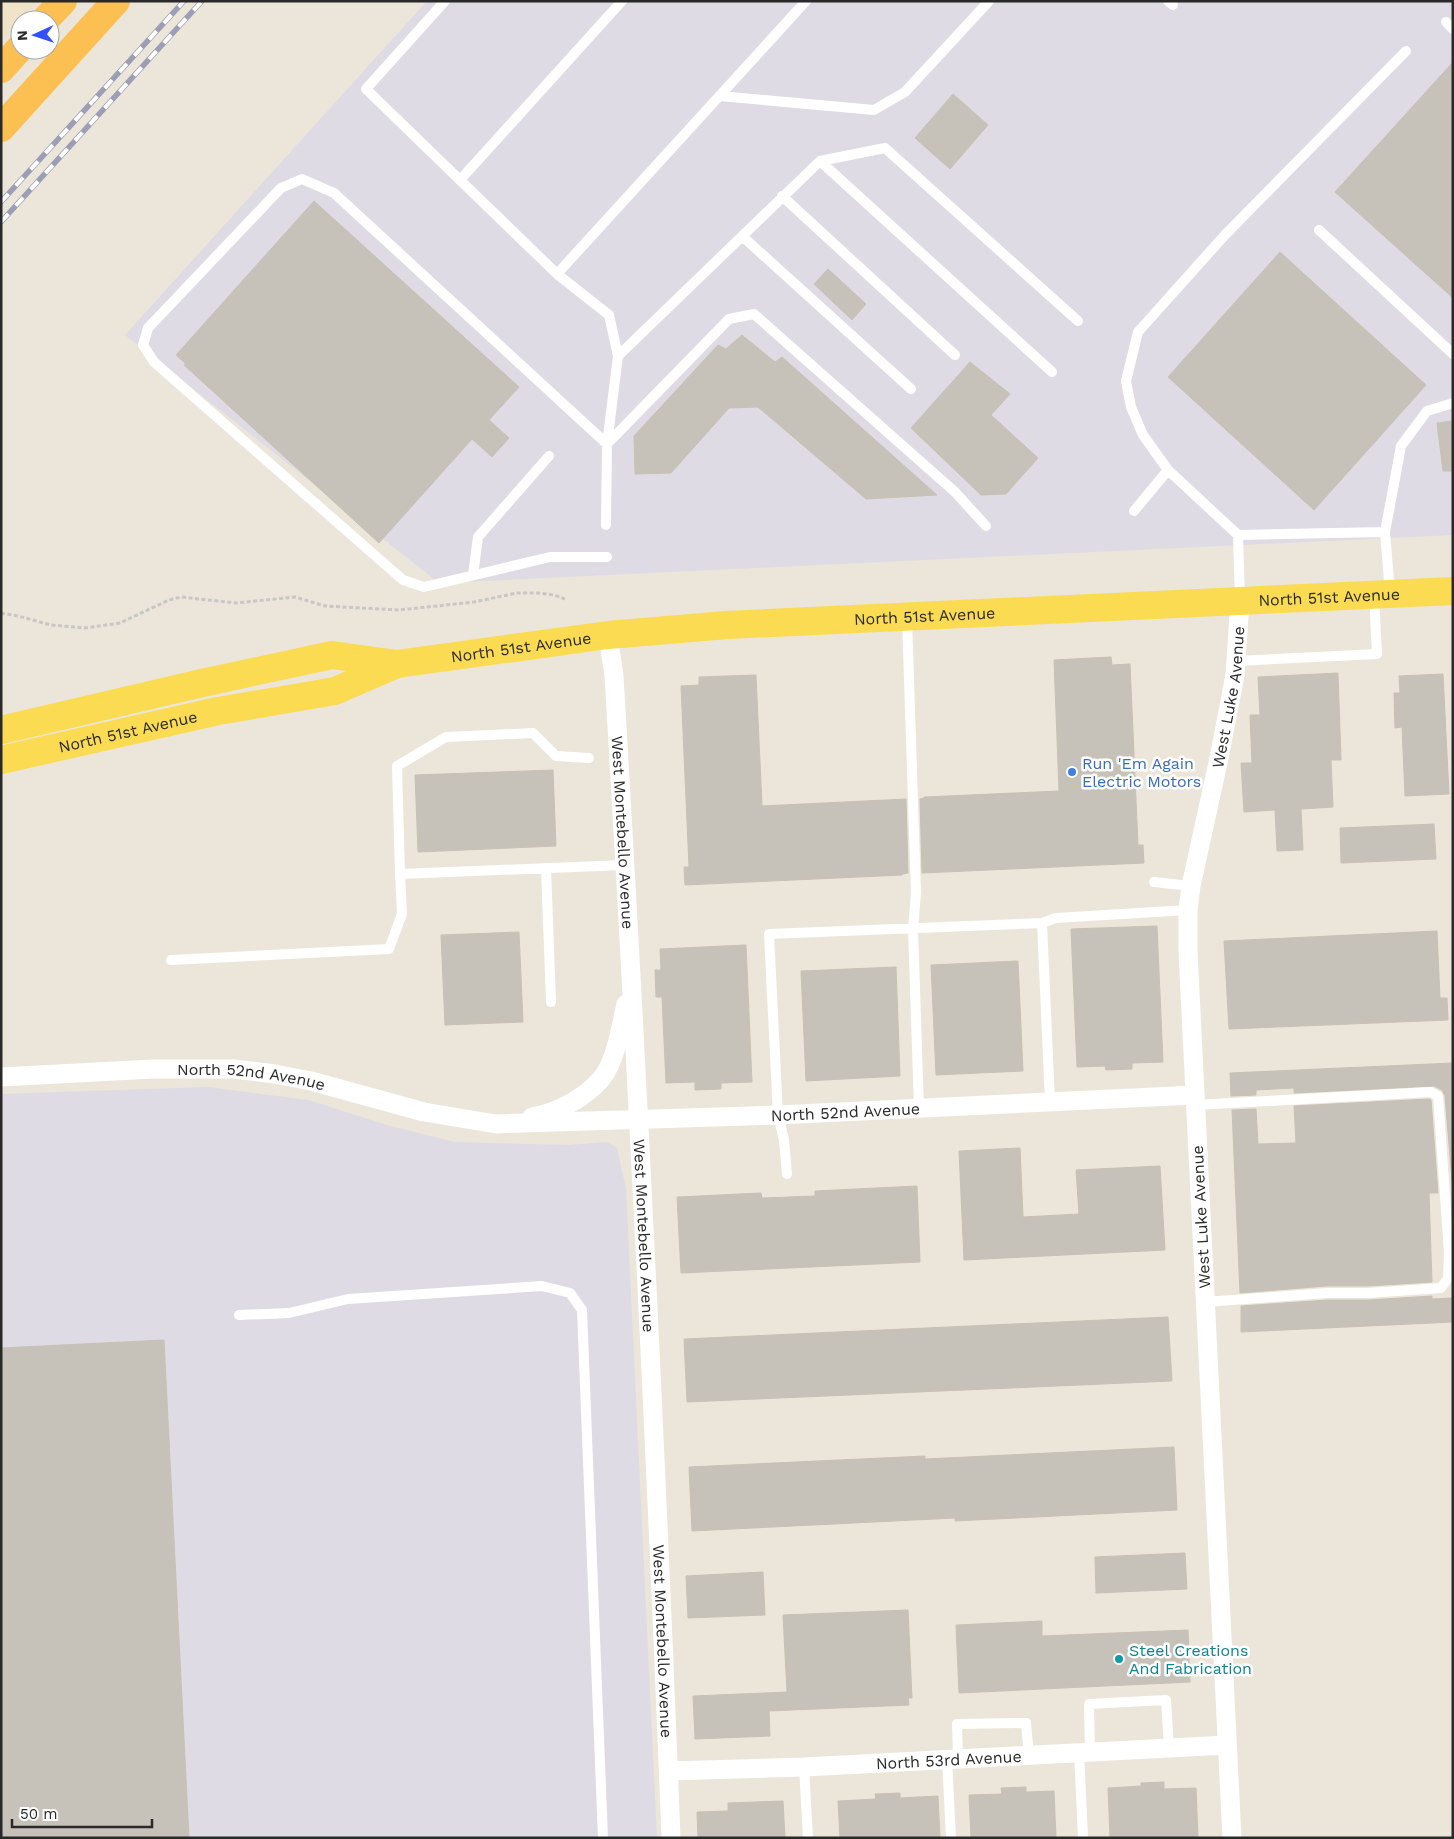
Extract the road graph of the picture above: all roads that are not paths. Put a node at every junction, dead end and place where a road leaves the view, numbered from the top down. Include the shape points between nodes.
1 (116, 1) edge
2 (445, 1) edge
3 (622, 1) edge
4 (806, 1) edge
5 (989, 1) edge
6 (1406, 51) dead end
7 (10, 59) edge
8 (1, 69) edge
9 (719, 96) junction
10 (1, 128) edge
11 (820, 160) junction
12 (460, 180) junction
13 (782, 196) junction
14 (1319, 230) dead end
15 (742, 236) junction
16 (557, 274) junction
17 (1078, 321) dead end
18 (1453, 354) edge
19 (955, 355) dead end
20 (618, 356) junction
21 (1052, 372) dead end
22 (911, 389) dead end
23 (1453, 403) edge
24 (607, 444) junction
25 (549, 456) dead end
26 (1168, 470) junction
27 (1134, 511) dead end
28 (606, 525) dead end
29 (986, 526) dead end
30 (1385, 532) junction
31 (1238, 535) junction
32 (607, 557) dead end
33 (473, 575) junction
34 (1453, 591) edge
35 (1382, 594) junction
36 (1240, 601) junction
37 (907, 618) junction
38 (608, 635) junction
39 (1236, 661) junction
40 (397, 664) junction
41 (1, 730) edge
42 (590, 758) dead end
43 (1, 760) edge
44 (624, 865) junction
45 (546, 868) junction
46 (400, 874) junction
47 (1154, 882) dead end
48 (1191, 886) junction
49 (1188, 910) junction
50 (1042, 923) junction
51 (913, 929) junction
52 (170, 960) dead end
53 (630, 986) junction
54 (551, 1002) dead end
55 (1, 1077) edge
56 (1195, 1100) junction
57 (1050, 1102) junction
58 (919, 1108) junction
59 (778, 1115) junction
60 (640, 1120) junction
61 (496, 1124) junction
62 (786, 1174) dead end
63 (1205, 1302) junction
64 (240, 1315) dead end
65 (1228, 1745) junction
66 (1169, 1747) junction
67 (1084, 1752) junction
68 (1029, 1755) junction
69 (953, 1759) junction
70 (804, 1766) junction
71 (669, 1772) junction
72 (603, 1838) edge
73 (672, 1838) edge
74 (808, 1838) edge
75 (951, 1838) edge
76 (1083, 1838) edge
77 (1232, 1838) edge

1 - 10 highway
2 - 12 lane via 366,89
3 - 12 lane
4 - 9 lane
5 - 9 lane via 905,92 874,110
6 - 26 lane via 1224,236 1138,332 1126,381 1143,435
7 - 8 highway
9 - 16 lane
11 - 13 lane
11 - 17 lane via 886,148
11 - 21 lane
12 - 16 lane
13 - 15 lane
13 - 19 lane
14 - 18 lane
15 - 20 lane
15 - 22 lane
16 - 20 lane via 609,315
20 - 24 lane
23 - 30 lane via 1426,411 1401,446
24 - 28 lane
24 - 29 lane via 729,319 754,314 955,492
24 - 33 lane via 334,192 302,179 281,188 148,328 143,345 154,362 403,580 424,587
25 - 33 lane via 478,537
26 - 27 lane
26 - 31 lane
30 - 31 lane
30 - 35 lane
31 - 36 lane
32 - 33 lane via 550,557
34 - 35 main road, North 51st Avenue
35 - 36 main road, North 51st Avenue
35 - 39 lane via 1377,654
36 - 37 main road, North 51st Avenue
36 - 39 street, West Luke Avenue
37 - 38 main road, North 51st Avenue via 727,625
37 - 51 lane via 916,893
38 - 40 main road, North 51st Avenue
38 - 44 street, West Montebello Avenue via 614,676
39 - 48 street, West Luke Avenue via 1221,750
40 - 41 main road, North 51st Avenue via 332,655
40 - 43 main road, North 51st Avenue via 335,691 218,711
42 - 46 lane via 556,756 533,733 446,737 396,766
44 - 45 lane
44 - 53 street, West Montebello Avenue
45 - 46 lane
45 - 54 lane
46 - 52 lane via 402,914 389,949
47 - 48 lane
48 - 49 street, West Luke Avenue
49 - 50 lane via 1056,918
49 - 56 street, West Luke Avenue
50 - 51 lane
50 - 57 lane
51 - 58 lane
51 - 59 lane via 769,934
53 - 60 street, West Montebello Avenue
53 - 61 street, North 52nd Avenue via 618,1039 602,1078 580,1098 550,1113
55 - 61 street, North 52nd Avenue via 153,1069 234,1069 311,1081 424,1112
56 - 57 street, North 52nd Avenue
56 - 63 street, West Luke Avenue
56 - 63 lane via 1431,1092 1438,1096 1449,1253 1448,1278 1441,1288
57 - 58 street, North 52nd Avenue
58 - 59 street, North 52nd Avenue
59 - 60 street, North 52nd Avenue
59 - 62 lane via 784,1140
60 - 61 street, North 52nd Avenue
60 - 71 street, West Montebello Avenue
63 - 65 street, West Luke Avenue
64 - 72 lane via 289,1313 348,1299 542,1286 570,1293 582,1310
65 - 66 street, North 53rd Avenue
65 - 77 street, West Luke Avenue
66 - 67 street, North 53rd Avenue
66 - 67 lane via 1166,1700 1089,1704
67 - 68 street, North 53rd Avenue
67 - 76 lane
68 - 69 street, North 53rd Avenue
68 - 69 lane via 1026,1723 957,1724
69 - 70 street, North 53rd Avenue
69 - 75 lane
70 - 71 street, North 53rd Avenue
70 - 74 lane
71 - 73 street, West Montebello Avenue

